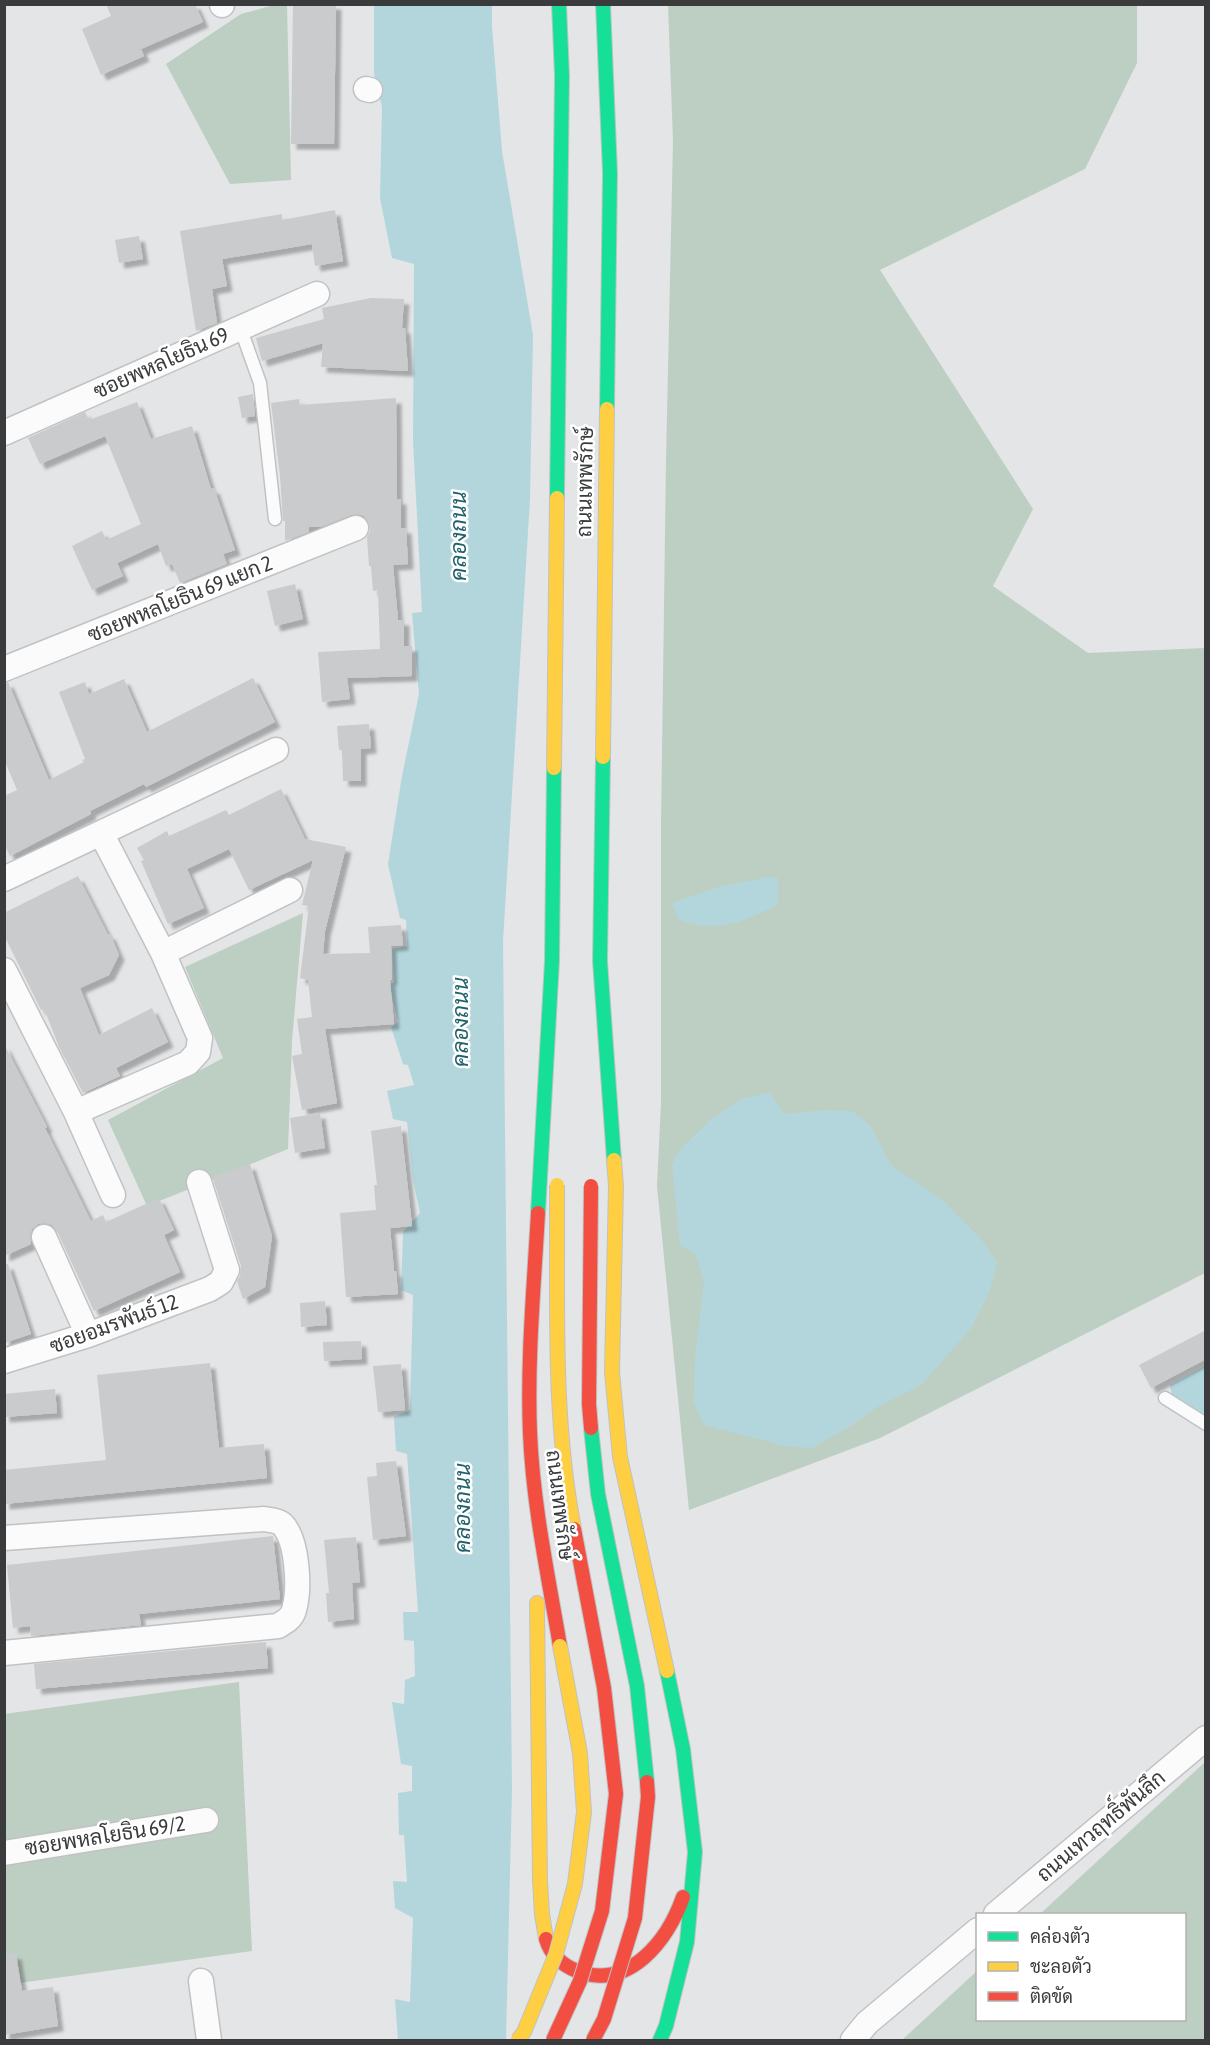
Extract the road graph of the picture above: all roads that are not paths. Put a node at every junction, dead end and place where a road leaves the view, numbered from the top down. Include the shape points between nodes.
1 (559, 4) edge
2 (603, 4) edge
3 (317, 294) dead end
4 (240, 327) junction
5 (4, 433) edge
6 (275, 519) dead end
7 (356, 528) dead end
8 (4, 669) edge
9 (276, 750) dead end
10 (101, 833) junction
11 (4, 879) edge
12 (290, 890) dead end
13 (163, 953) junction
14 (552, 961) junction
15 (600, 961) junction
16 (4, 970) edge
17 (595, 1091) dead end
18 (76, 1112) junction
19 (556, 1137) dead end
20 (556, 1179) dead end
21 (591, 1180) dead end
22 (199, 1182) dead end
23 (113, 1195) dead end
24 (44, 1237) dead end
25 (88, 1335) junction
26 (4, 1361) edge
27 (1165, 1398) dead end
28 (1206, 1424) edge
29 (537, 1510) junction
30 (4, 1538) edge
31 (4, 1653) edge
32 (1206, 1738) edge
33 (206, 1820) dead end
34 (695, 1852) junction
35 (4, 1853) edge
36 (997, 1913) edge
37 (976, 1932) edge
38 (201, 1981) dead end
39 (206, 2040) edge
40 (518, 2040) edge
41 (553, 2040) edge
42 (593, 2040) edge
43 (660, 2040) edge
44 (853, 2040) edge

1 - 14 main road, ถนนเทพรักษ์ via 562,76
2 - 15 main road, ถนนเทพรักษ์ via 610,173
3 - 4 street, ซอยพหลโยธิน 69
4 - 5 street, ซอยพหลโยธิน 69
4 - 6 lane via 260,384
7 - 8 street, ซอยพหลโยธิน 69 แยก 2
9 - 10 street
10 - 11 street
10 - 13 street
12 - 13 street
13 - 18 street via 200,1038 198,1052 188,1063
14 - 19 main road, ถนนเทพรักษ์
14 - 29 main road, ถนนเทพรักษ์ via 530,1355 530,1434
15 - 17 main road, ถนนเทพรักษ์
15 - 34 main road, ถนนเทพรักษ์ via 616,1186 612,1372 620,1457 683,1749
16 - 18 street
18 - 23 street
20 - 41 main road, ถนนเทพรักษ์, bridge via 558,1403 565,1483 604,1688 616,1794 602,1911 580,1981
21 - 42 main road, ถนนเทพรักษ์, bridge via 590,1404 598,1494 638,1686 648,1797 636,1918 604,2019
22 - 25 street, ซอยอมรพันธ์ 12 via 227,1270 221,1282
24 - 25 street
25 - 26 street, ซอยอมรพันธ์ 12
27 - 28 lane
29 - 34 main road via 536,1703 541,1878 543,1927 551,1953 567,1968 590,1976 607,1977 644,1960 666,1935 680,1908
29 - 40 main road, ถนนเทพรักษ์, bridge via 580,1753 584,1812 575,1884 556,1954
30 - 31 street via 264,1519 279,1521 289,1532 297,1565 294,1612 278,1626
32 - 36 street, ถนนเทวฤทธิ์พันลึก
33 - 35 street, ซอยพหลโยธิน 69/2
34 - 43 main road, ถนนเทพรักษ์ via 687,1942
37 - 44 street via 867,2023
38 - 39 street

